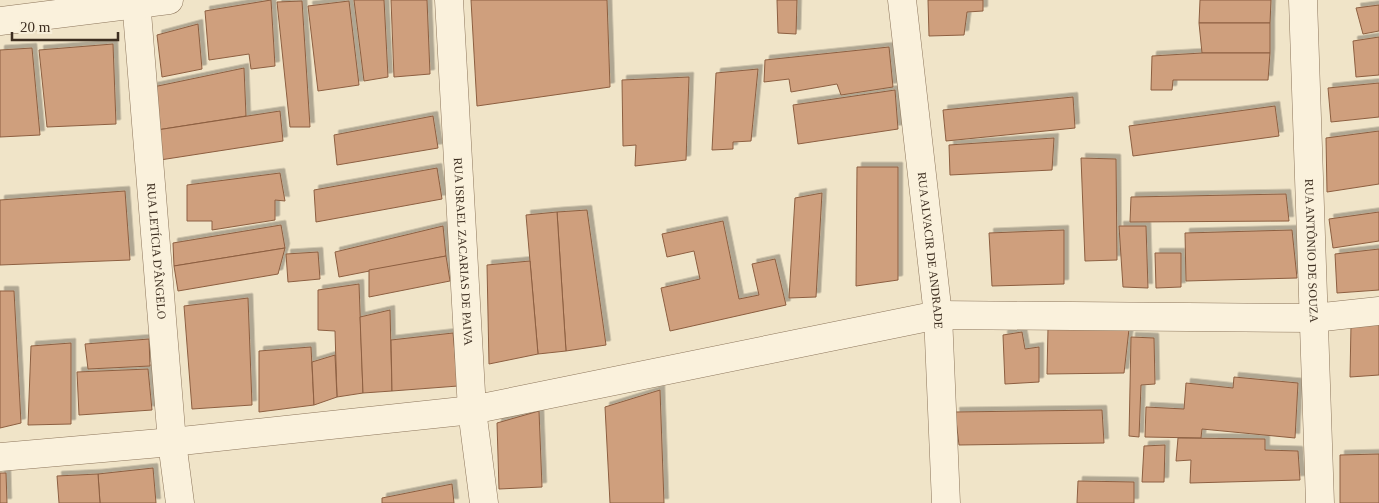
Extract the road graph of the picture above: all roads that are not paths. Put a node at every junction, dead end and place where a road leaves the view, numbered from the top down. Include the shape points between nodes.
1 (169, 0) edge
2 (449, 0) edge
3 (902, 0) edge
4 (1303, 0) edge
5 (136, 3) edge
6 (0, 21) edge
7 (1379, 312) edge
8 (938, 315) junction
9 (1314, 318) junction
10 (472, 410) junction
11 (172, 442) junction
12 (0, 457) edge
13 (180, 503) edge
14 (484, 503) edge
15 (946, 503) edge
16 (1320, 503) edge

1 - 5 street
2 - 10 street, RUA ISRAEL ZACARIAS DE PAIVA
3 - 8 street, RUA ALVACIR DE ANDRADE
4 - 9 street, RUA ANTÔNIO DE SOUZA
5 - 6 street
5 - 11 street, RUA LETÍCIA D'ÂNGELO
7 - 9 street
8 - 9 street
8 - 10 street
8 - 15 street, RUA ALVACIR DE ANDRADE
9 - 16 street, RUA ANTÔNIO DE SOUZA
10 - 11 street
10 - 14 street, RUA ISRAEL ZACARIAS DE PAIVA
11 - 12 street
11 - 13 street, RUA LETÍCIA D'ÂNGELO

